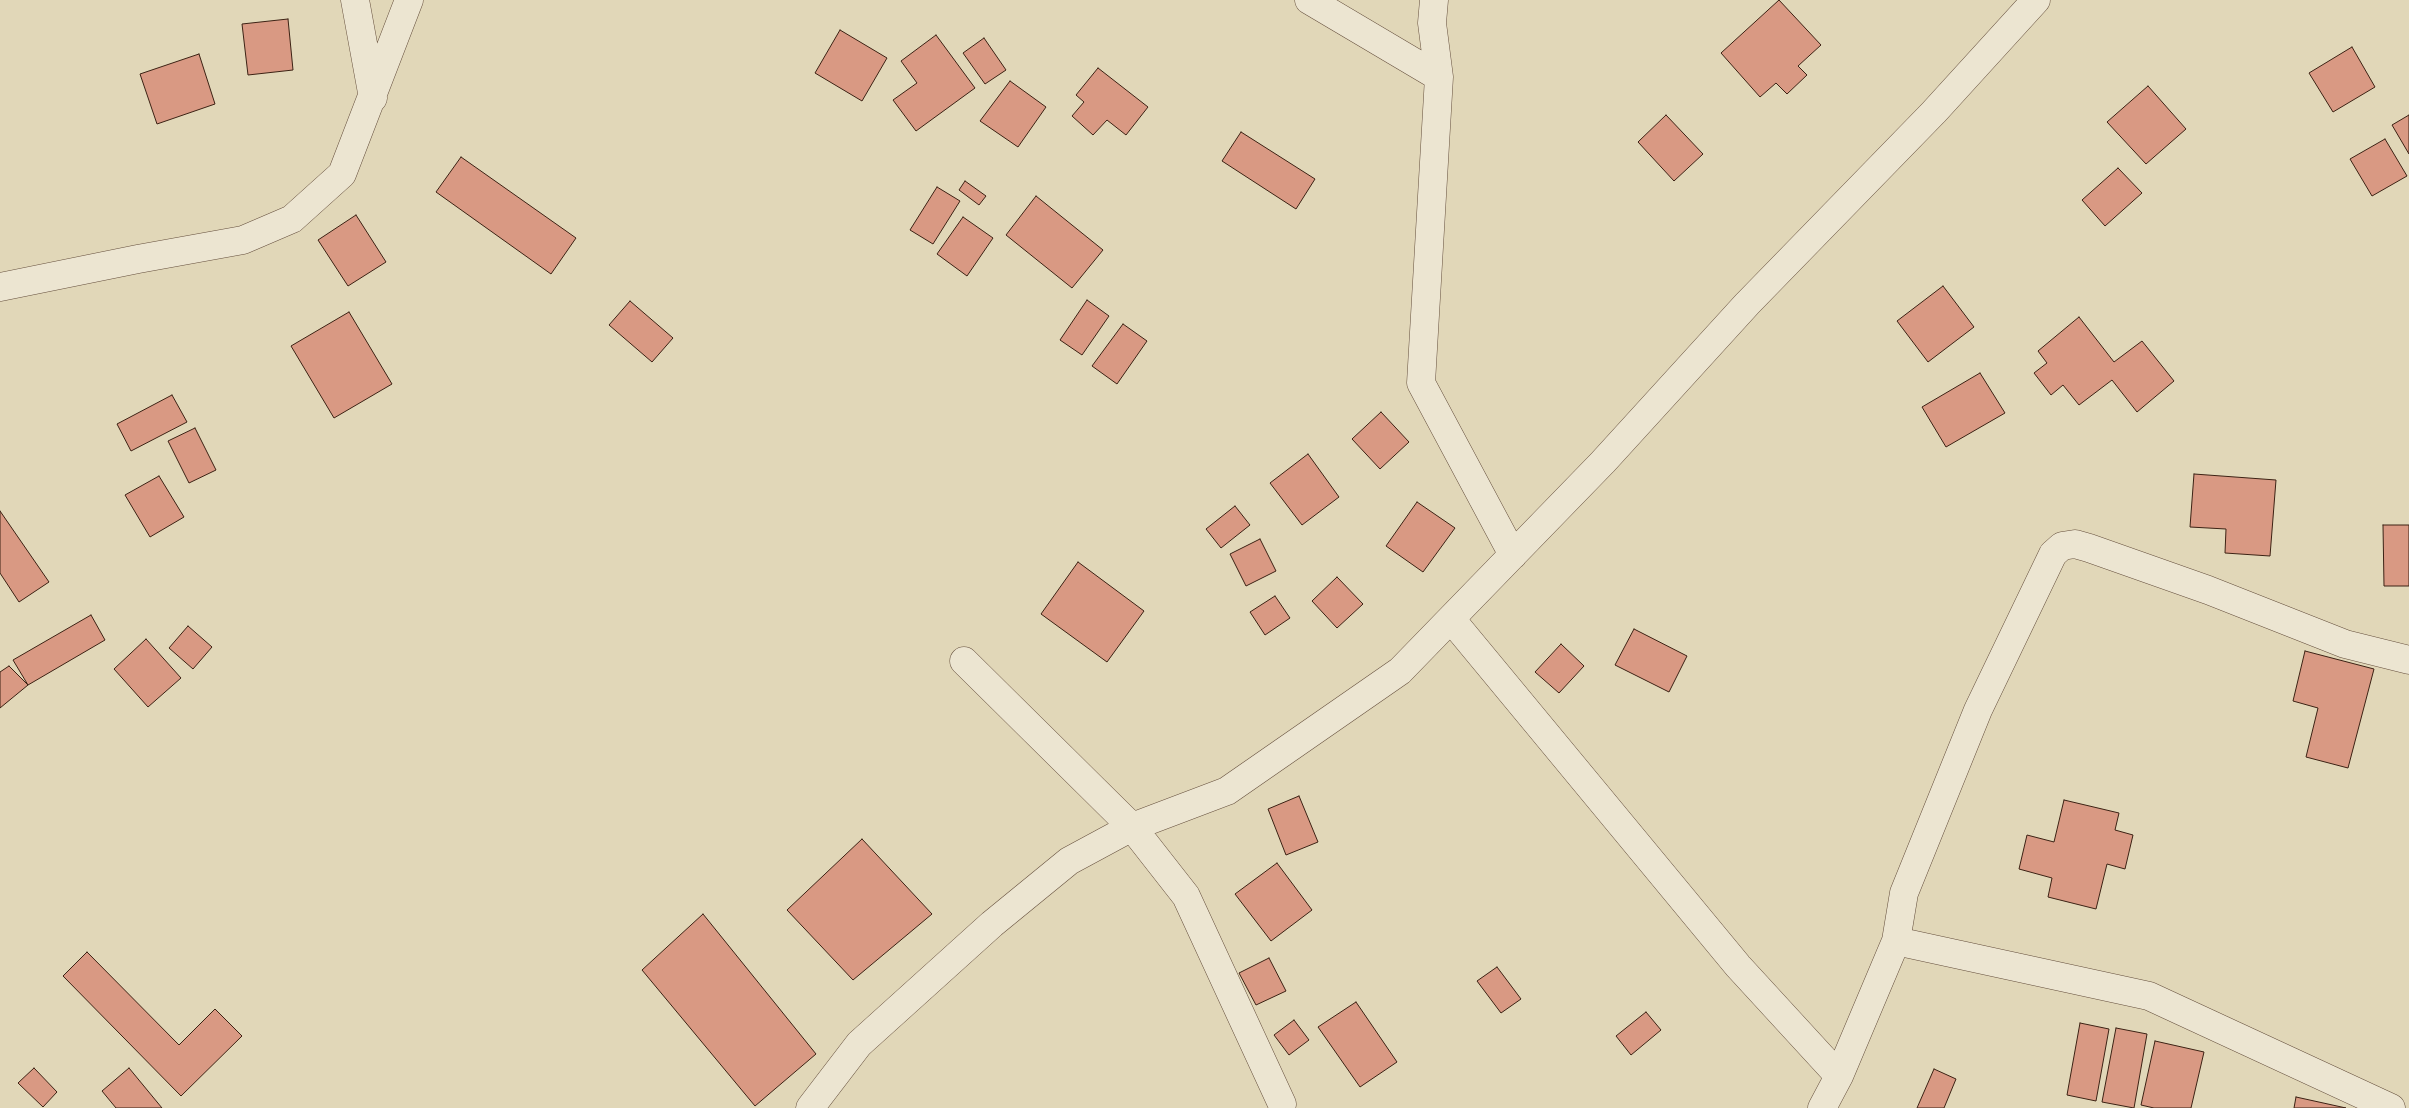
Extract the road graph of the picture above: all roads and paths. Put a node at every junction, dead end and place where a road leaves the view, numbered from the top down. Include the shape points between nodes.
1 (355, 0) edge
2 (409, 0) edge
3 (1308, 0) edge
4 (1434, 0) edge
5 (2036, 0) edge
6 (1439, 77) junction
7 (373, 98) junction
8 (0, 287) edge
9 (1513, 556) junction
10 (1451, 619) junction
11 (2409, 660) edge
12 (964, 661) dead end
13 (1132, 827) junction
14 (1896, 941) junction
15 (1839, 1076) junction
16 (1282, 1104) dead end
17 (810, 1108) edge
18 (1822, 1108) edge
19 (2391, 1108) edge

1 - 7 street
2 - 7 street
3 - 6 street
4 - 6 street via 1432,23
5 - 9 street
6 - 9 street via 1421,383
7 - 8 street via 342,174 292,219 243,240
9 - 10 street
10 - 13 street via 1400,671 1227,791
10 - 15 street via 1738,966
11 - 14 street via 2345,644 2089,548 2074,544 2062,546 2053,554 1978,710 1904,893
12 - 13 street
13 - 16 street via 1186,896
13 - 17 street via 1069,861 992,924 859,1044
14 - 15 street
14 - 19 street via 2149,996
15 - 18 street

